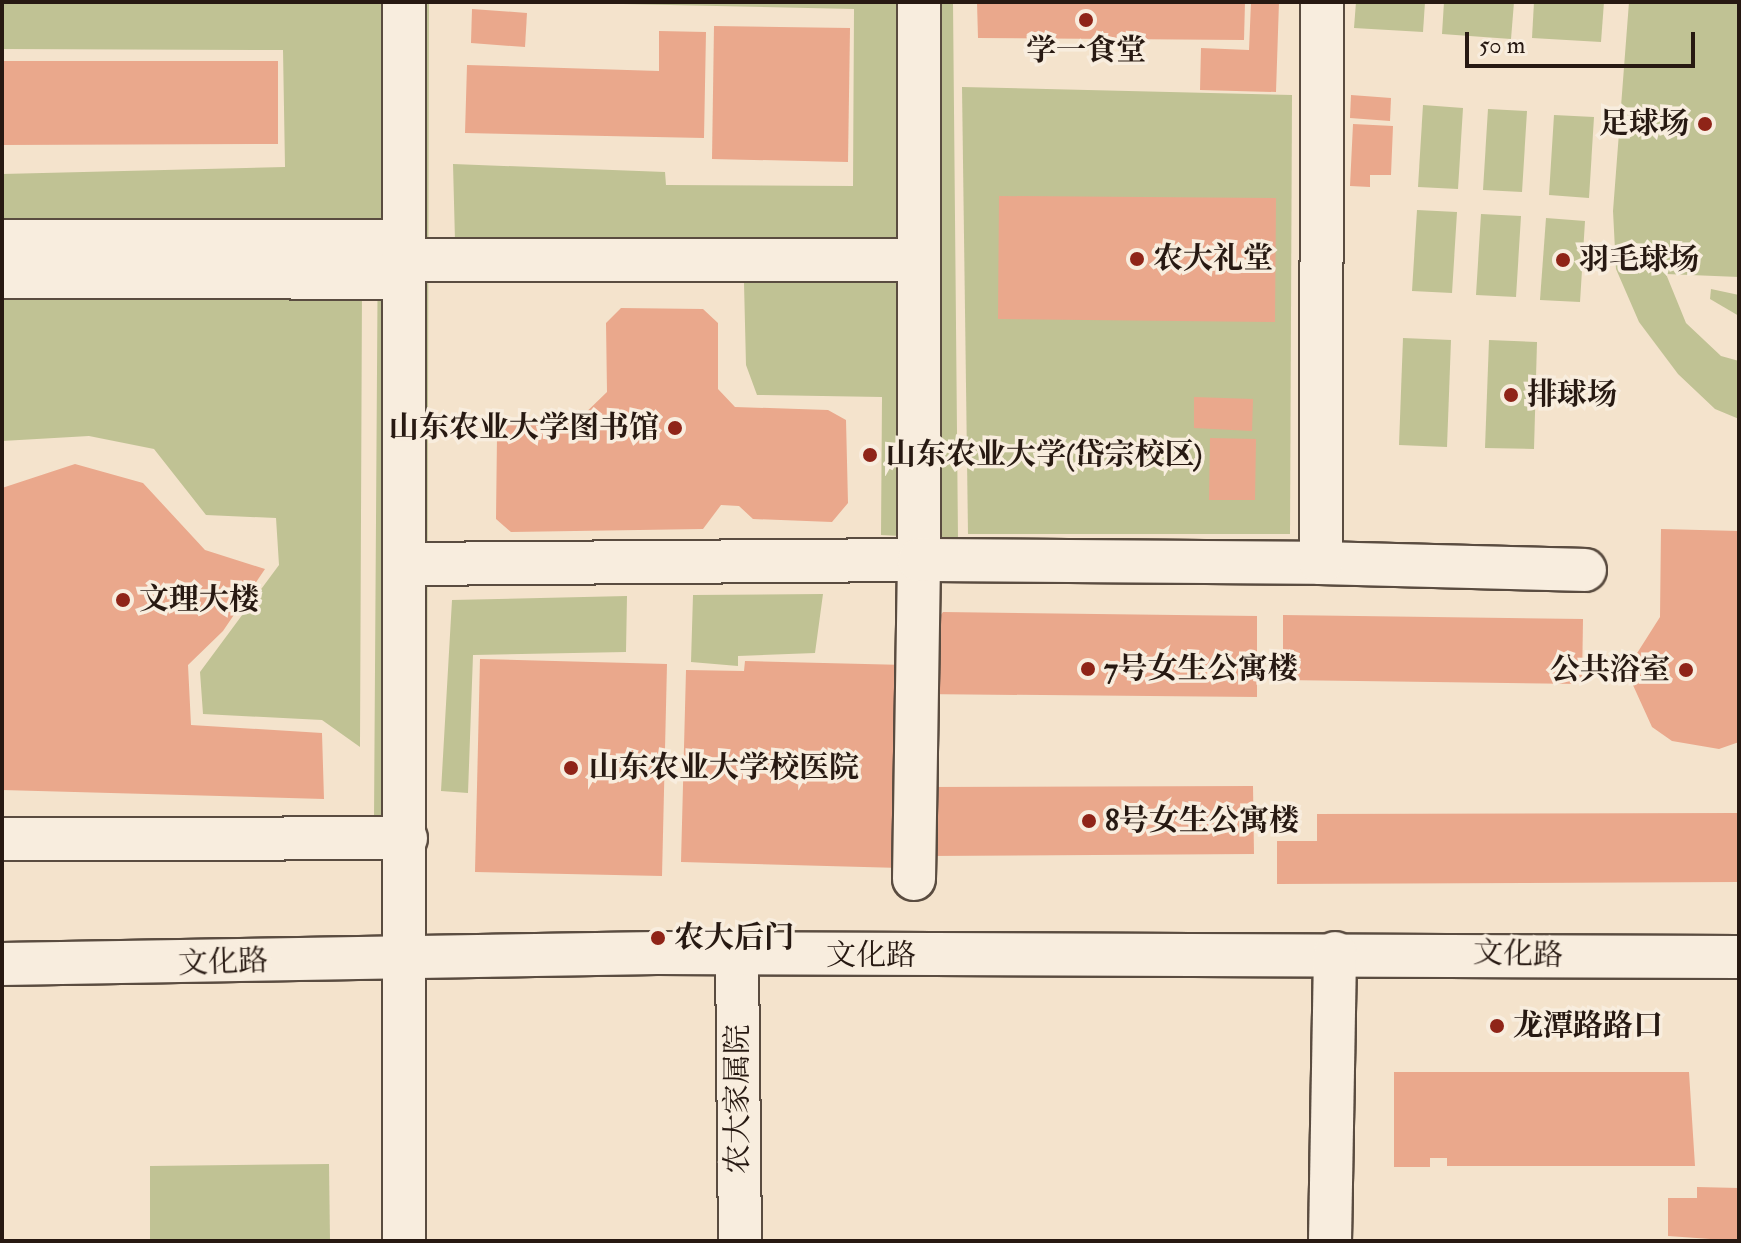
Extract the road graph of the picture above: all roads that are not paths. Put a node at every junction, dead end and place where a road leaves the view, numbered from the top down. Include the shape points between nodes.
1 (404, 2) edge
2 (919, 2) edge
3 (1322, 2) edge
4 (2, 241) edge
5 (403, 259) junction
6 (918, 260) junction
7 (2, 277) edge
8 (919, 560) junction
9 (1321, 563) junction
10 (404, 564) junction
11 (1585, 570) dead end
12 (406, 838) junction
13 (2, 839) edge
14 (914, 879) dead end
15 (1335, 953) junction
16 (737, 956) junction
17 (409, 957) junction
18 (1739, 957) edge
19 (2, 964) edge
20 (404, 1241) edge
21 (740, 1241) edge
22 (1330, 1241) edge

1 - 5 street
2 - 6 street
3 - 9 street
4 - 5 street
5 - 6 street
5 - 7 street
5 - 10 street
6 - 8 street
8 - 9 street
8 - 10 street
8 - 14 street
9 - 11 street
10 - 12 street
12 - 13 street
12 - 17 street
15 - 16 street, 文化路
15 - 18 street, 文化路
15 - 22 street
16 - 17 street, 文化路
16 - 21 street, 农大家属院
17 - 19 street, 文化路
17 - 20 street

